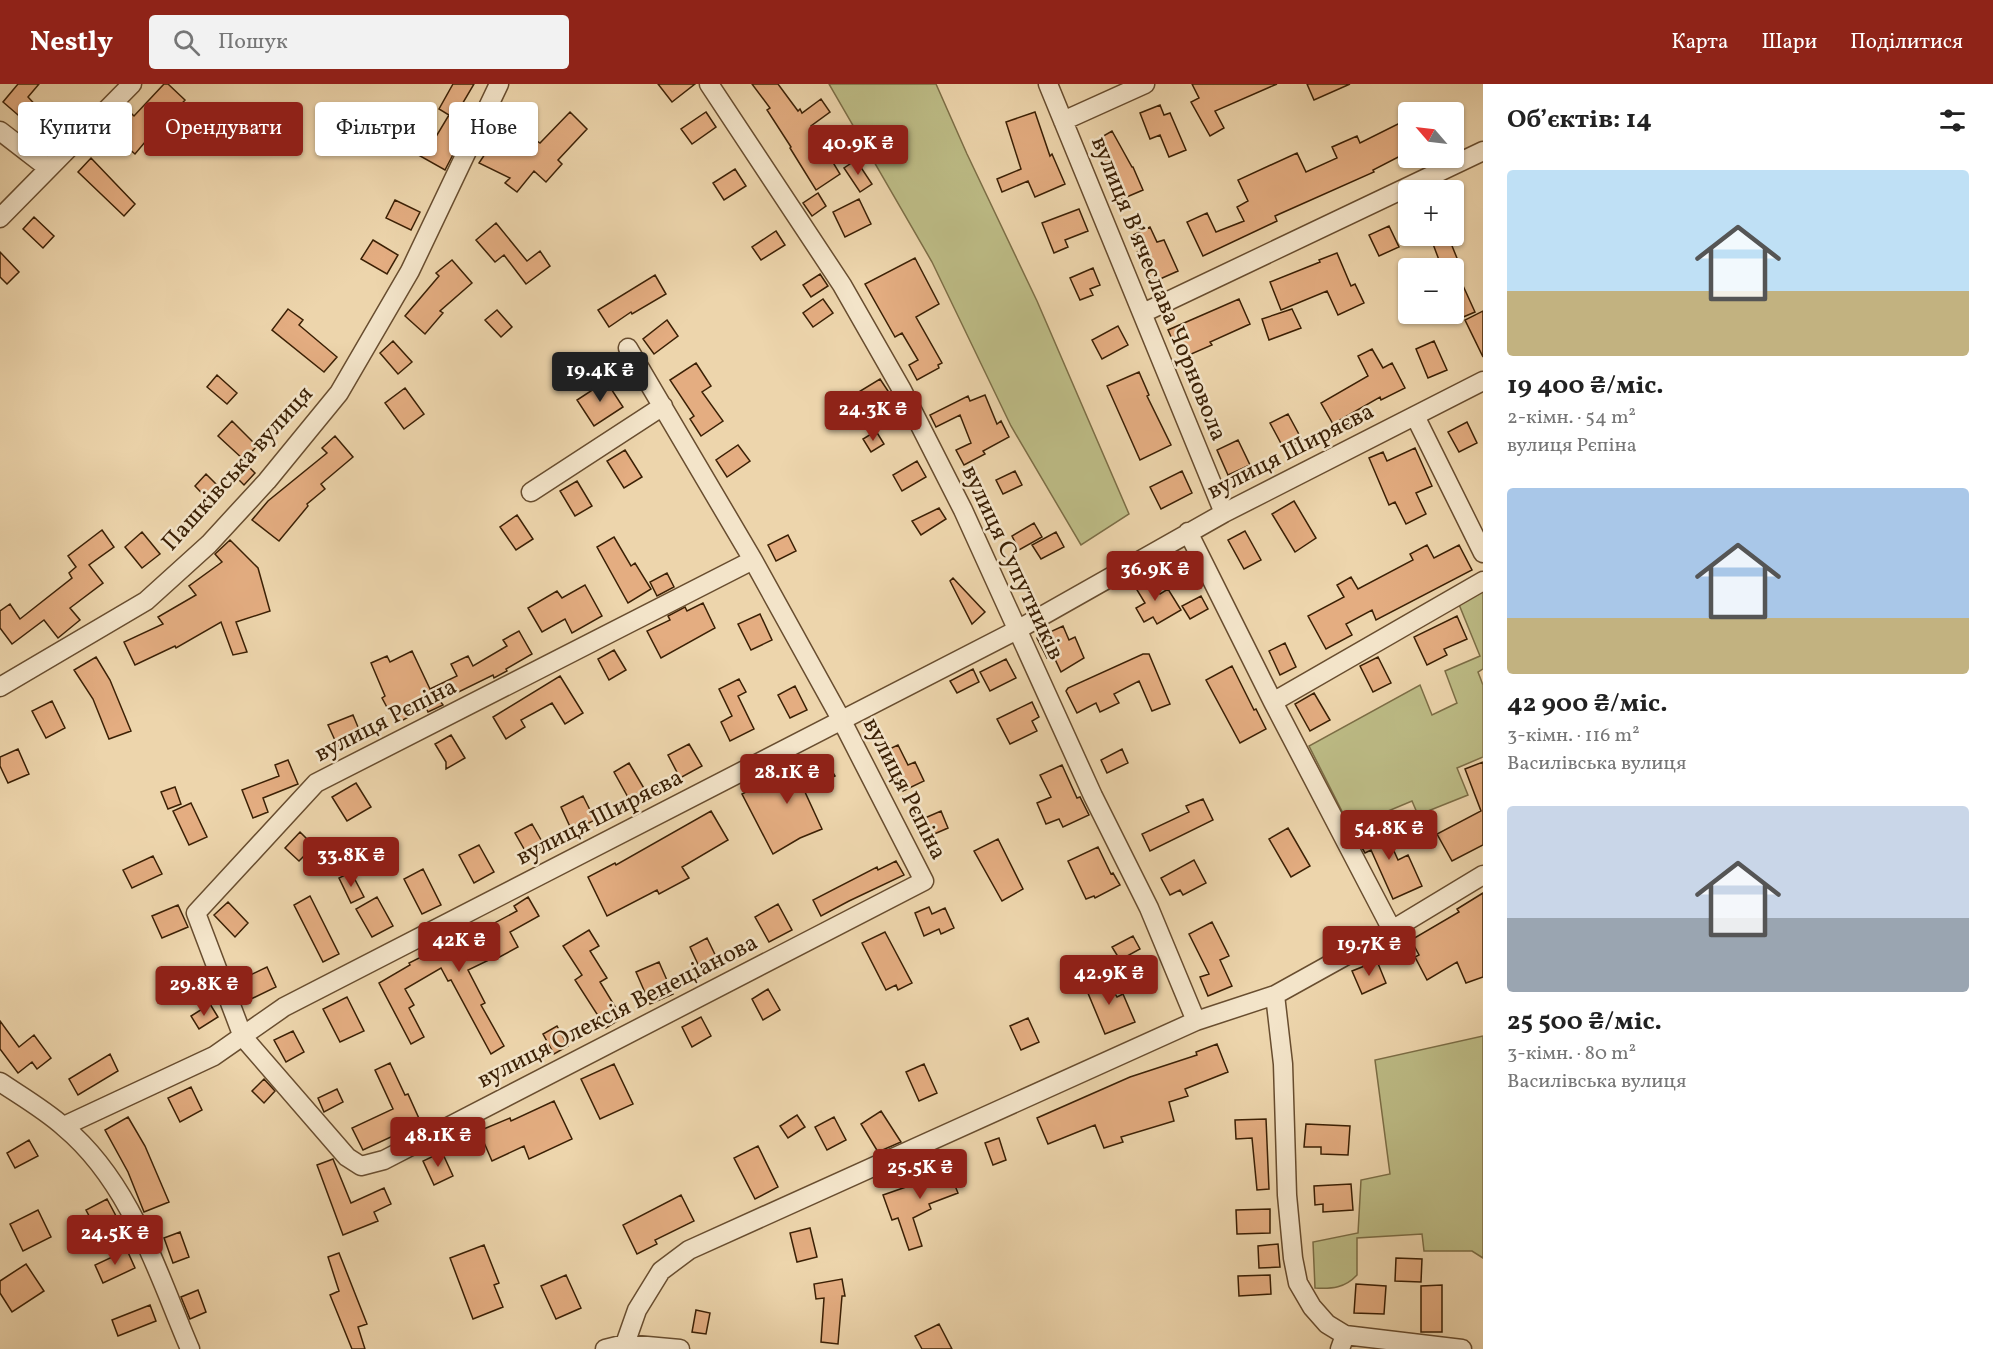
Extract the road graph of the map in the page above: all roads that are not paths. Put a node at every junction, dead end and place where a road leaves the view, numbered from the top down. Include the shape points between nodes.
1 (132, 84) edge
2 (500, 84) edge
3 (709, 84) edge
4 (1048, 84) edge
5 (1145, 84) edge
6 (1063, 122) junction
7 (0, 131) edge
8 (1483, 151) edge
9 (48, 168) junction
10 (0, 218) edge
11 (1143, 314) junction
12 (628, 348) dead end
13 (1483, 381) edge
14 (663, 406) junction
15 (1416, 416) junction
16 (531, 492) dead end
17 (1224, 513) junction
18 (1188, 532) junction
19 (1483, 553) edge
20 (753, 560) junction
21 (1483, 581) edge
22 (1017, 630) junction
23 (0, 687) edge
24 (1273, 702) junction
25 (842, 721) junction
26 (1483, 875) edge
27 (924, 881) joint
28 (1392, 930) junction
29 (1275, 995) junction
30 (1196, 1021) junction
31 (243, 1036) junction
32 (0, 1082) edge
33 (64, 1126) junction
34 (1342, 1342) edge
35 (626, 1346) edge
36 (190, 1349) edge
37 (605, 1349) edge
38 (680, 1349) edge
39 (1462, 1349) edge

1 - 9 street
2 - 23 street, Пашківська вулиця via 410,271 339,393 282,463 209,544 146,601
3 - 22 street, вулиця Супутників via 842,285 963,510
4 - 6 street, вулиця Вʼячеслава Чорновола
5 - 6 street
6 - 11 street, вулиця Вʼячеслава Чорновола
7 - 9 street
8 - 11 street
9 - 10 street
11 - 17 street, вулиця Вʼячеслава Чорновола
12 - 14 street, вулиця Рєпіна
13 - 15 street, вулиця Ширяєва
14 - 16 street
14 - 20 street, вулиця Рєпіна
15 - 17 street, вулиця Ширяєва
15 - 19 street
17 - 18 street, вулиця Ширяєва
18 - 22 street, вулиця Ширяєва
18 - 24 street
20 - 25 street, вулиця Рєпіна
20 - 31 street, вулиця Рєпіна via 316,783 196,913
21 - 24 street
22 - 25 street, вулиця Ширяєва
22 - 30 street, вулиця Супутників via 1092,796 1149,908
24 - 28 street
25 - 27 street, вулиця Рєпіна
25 - 31 street, вулиця Ширяєва via 284,1007
26 - 28 street
27 - 31 street, вулиця Олексія Венеціанова via 384,1160 360,1166 347,1157
28 - 29 street
29 - 30 street
29 - 34 street via 1283,1064 1293,1258 1298,1283
30 - 35 street via 689,1250 661,1271 637,1310
31 - 33 street, вулиця Ширяєва via 213,1056
32 - 33 street
33 - 36 street via 89,1151 130,1208
34 - 39 street
35 - 37 street
35 - 38 street

